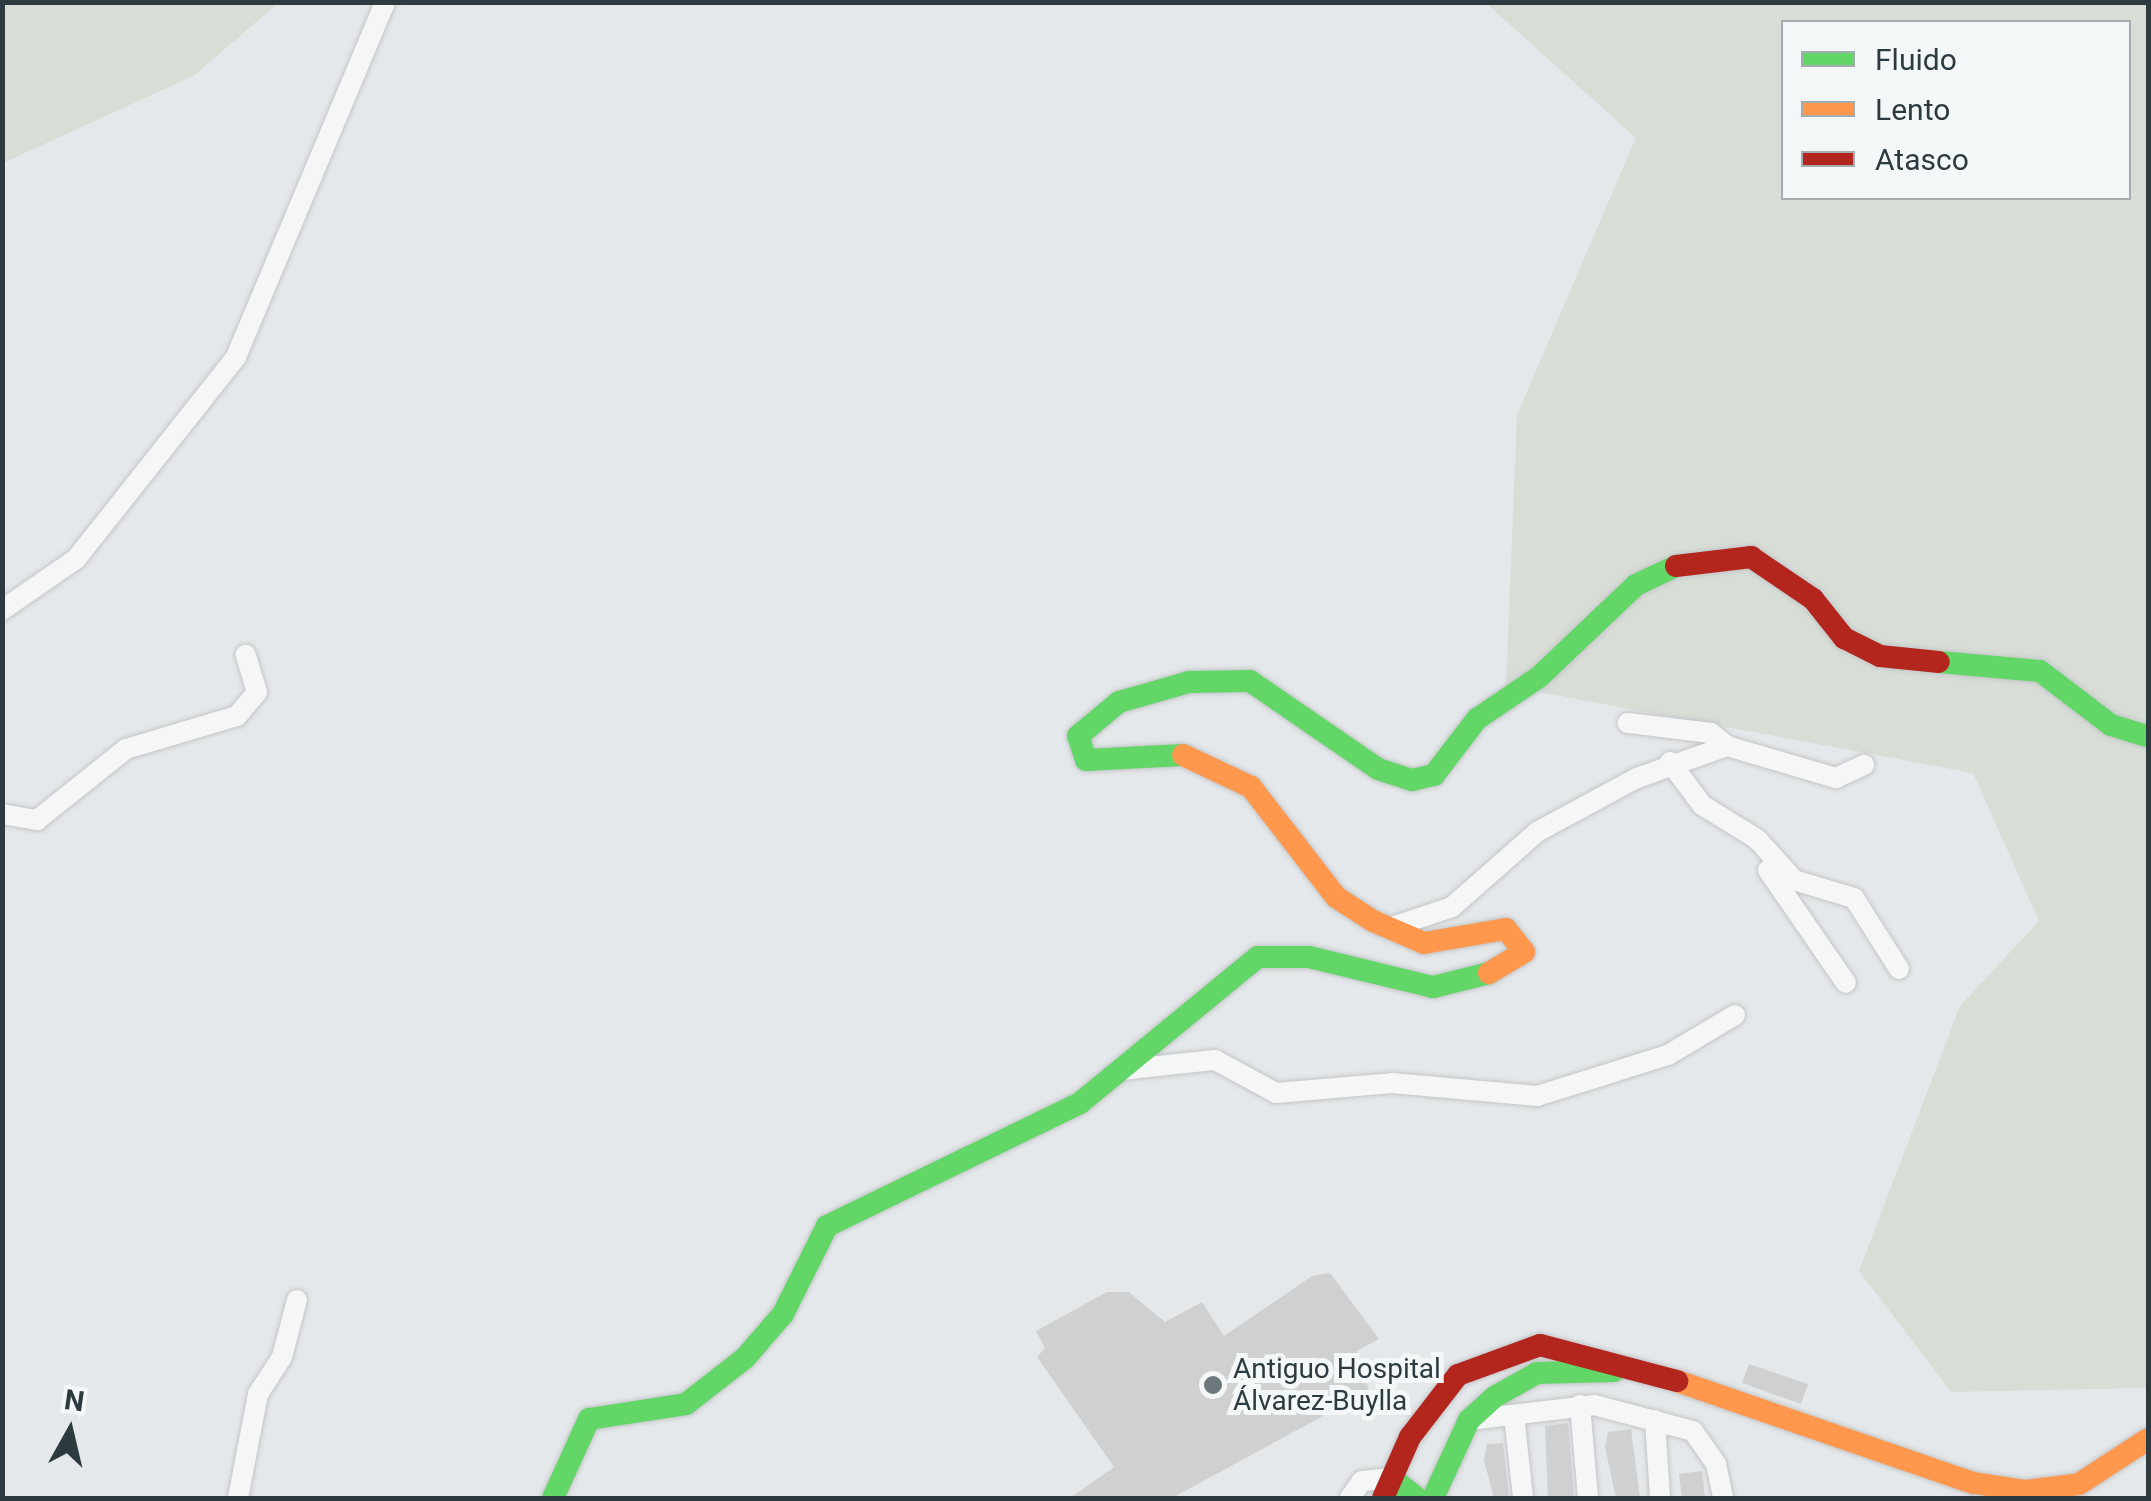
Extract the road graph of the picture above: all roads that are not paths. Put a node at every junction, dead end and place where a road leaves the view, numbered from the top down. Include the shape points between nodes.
1 (385, 2) edge
2 (2, 610) edge
3 (246, 655) dead end
4 (1628, 722) dead end
5 (2148, 736) edge
6 (1727, 746) junction
7 (1670, 762) junction
8 (1864, 766) dead end
9 (2, 814) edge
10 (1733, 825) junction
11 (1389, 928) junction
12 (1899, 969) dead end
13 (1846, 982) dead end
14 (1735, 1015) dead end
15 (1119, 1070) junction
16 (296, 1300) dead end
17 (1645, 1370) junction
18 (1458, 1375) junction
19 (1580, 1405) junction
20 (1514, 1415) junction
21 (1469, 1420) junction
22 (1655, 1420) junction
23 (1410, 1437) junction
24 (2148, 1439) edge
25 (1388, 1488) edge
26 (2083, 1494) edge
27 (238, 1498) edge
28 (553, 1498) edge
29 (1350, 1498) edge
30 (1417, 1498) edge
31 (1434, 1498) edge
32 (1523, 1498) edge
33 (1588, 1498) edge
34 (1660, 1498) edge
35 (1723, 1498) edge

1 - 2 street via 236,357 76,559
3 - 9 street via 257,692 237,716 126,749 38,820
4 - 6 street via 1711,733
5 - 11 street via 2111,726 2040,671 1880,656 1844,638 1813,599 1750,557 1675,566 1636,585 1539,678 1477,719 1434,775 1412,780 1378,769 1314,734 1273,695 1226,676 1119,702 1078,736 1086,760 1170,751 1236,773 1336,898
6 - 7 street
6 - 8 street via 1770,766 1836,778
7 - 10 street via 1702,806
7 - 11 street via 1537,832 1452,907
10 - 12 street via 1794,880 1854,898
10 - 13 street
11 - 15 street via 1424,943 1506,929 1524,952 1500,970 1433,988 1310,957 1258,957
14 - 15 street via 1668,1055 1536,1096 1392,1083 1276,1093 1215,1060
15 - 28 street via 1080,1103 827,1226 783,1314 745,1358 686,1404 612,1408 589,1419
16 - 27 street via 282,1357 252,1398
17 - 18 street via 1540,1345
17 - 21 street via 1537,1373
17 - 26 street via 1974,1483
18 - 21 street
18 - 23 street
19 - 20 street
19 - 22 street
19 - 33 street
20 - 21 street
20 - 32 street
21 - 23 street
21 - 31 street
22 - 34 street
22 - 35 street via 1693,1431 1716,1464
23 - 25 street
24 - 26 street
25 - 29 street via 1362,1480
25 - 30 street

